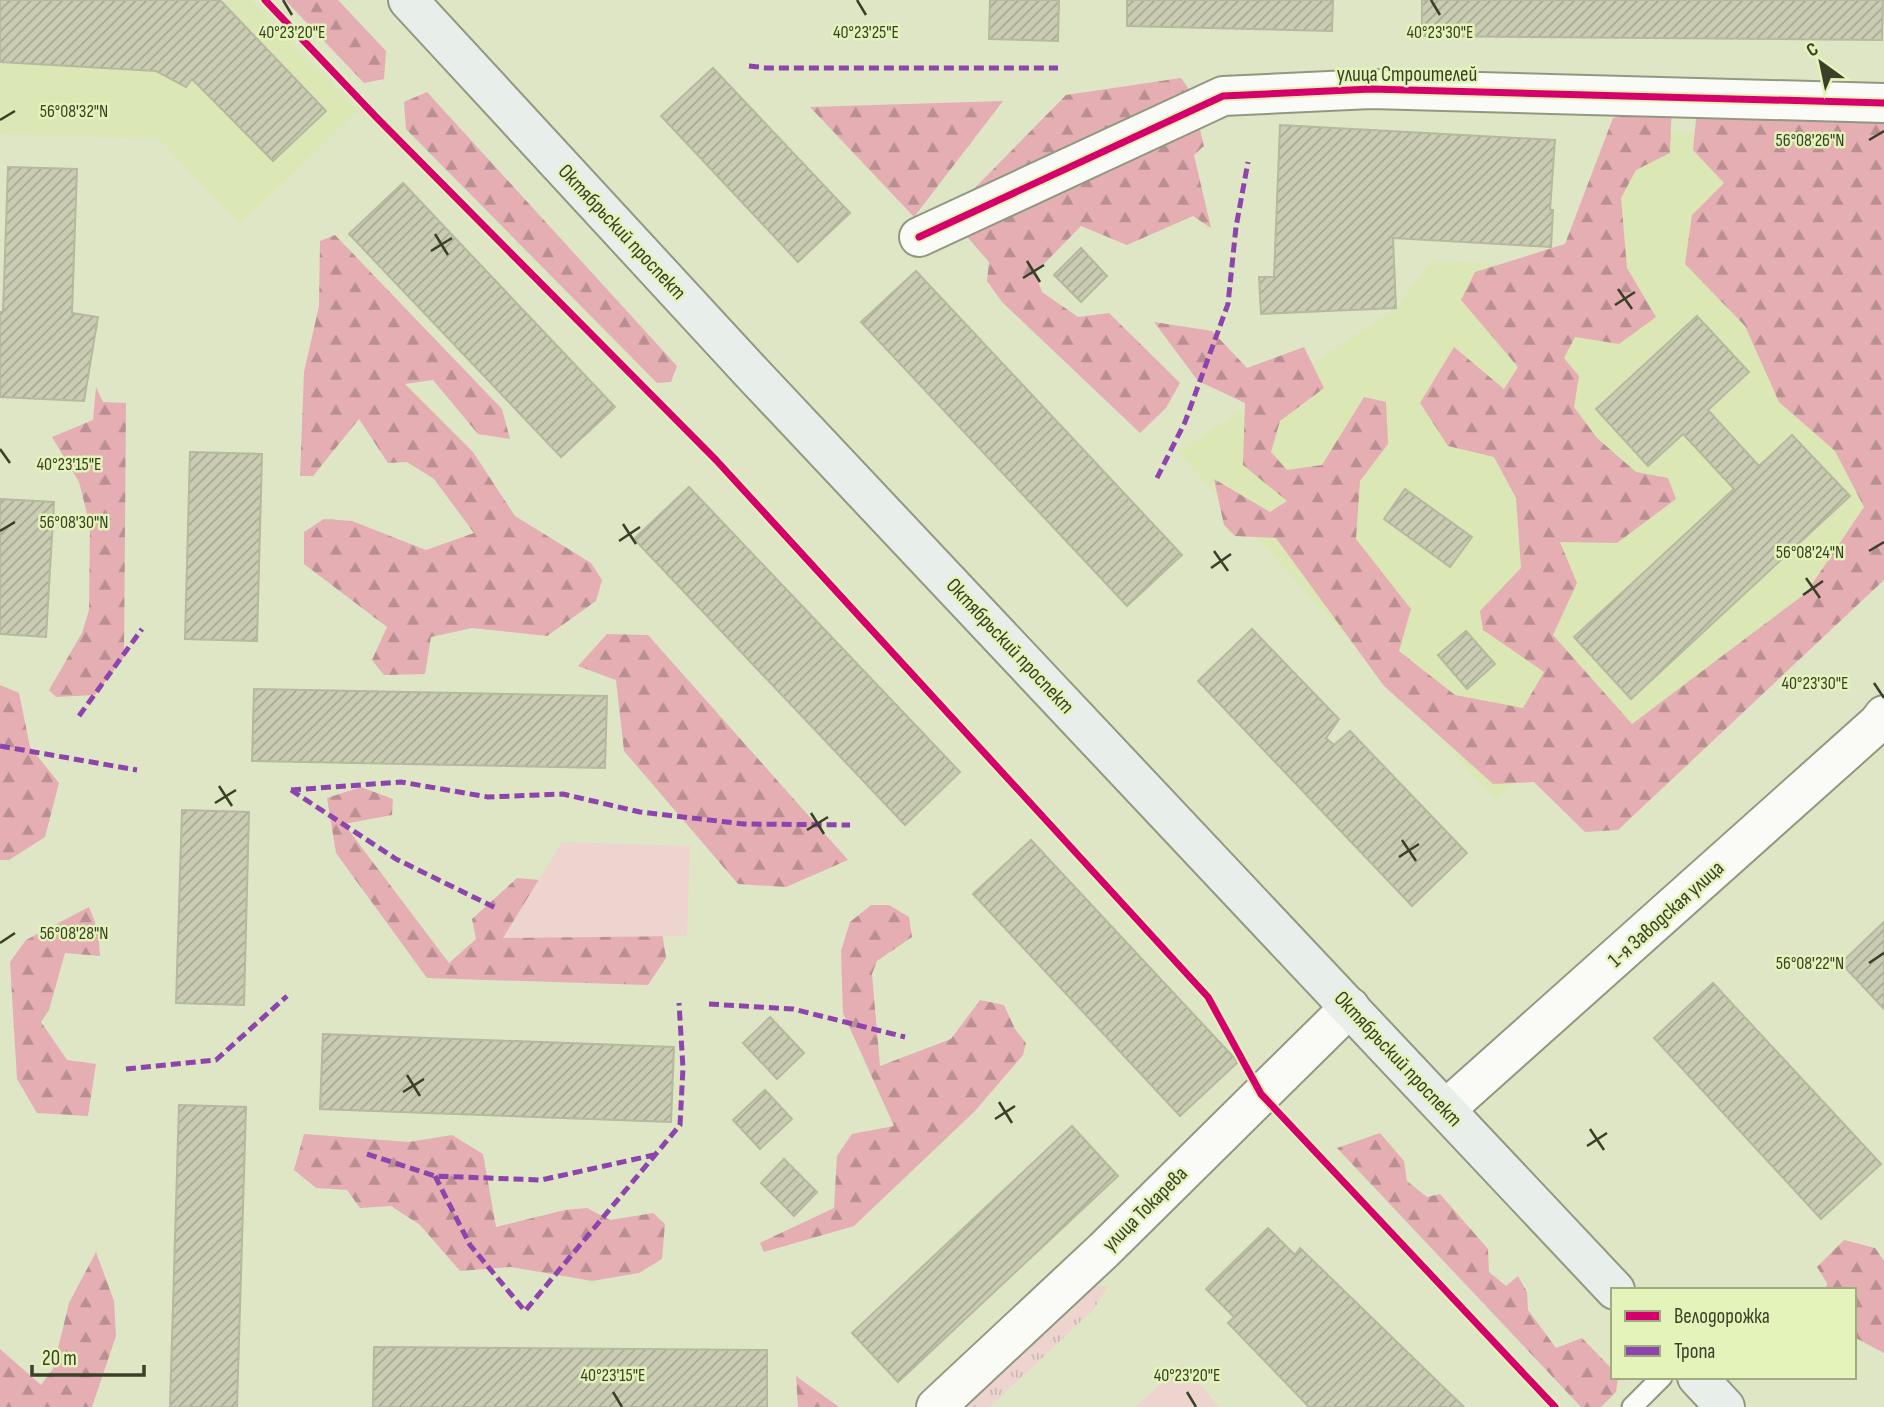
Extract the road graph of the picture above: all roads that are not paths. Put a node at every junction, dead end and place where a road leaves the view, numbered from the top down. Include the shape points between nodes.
1 (408, 0) edge
2 (1884, 103) edge
3 (919, 237) dead end
4 (1884, 715) edge
5 (1350, 1007) junction
6 (1446, 1110) junction
7 (1613, 1288) edge
8 (1660, 1379) edge
9 (1700, 1379) edge
10 (936, 1407) edge
11 (1632, 1407) edge
12 (1726, 1407) edge

1 - 5 main road, Октябрьский проспект via 752,373
2 - 3 street, улица Строителей via 1371,89 1223,96
4 - 6 street, 1-я Заводская улица
5 - 6 main road, Октябрьский проспект
5 - 10 street, улица Токарева via 1104,1250
6 - 7 main road, Октябрьский проспект
8 - 11 lane
9 - 12 main road

